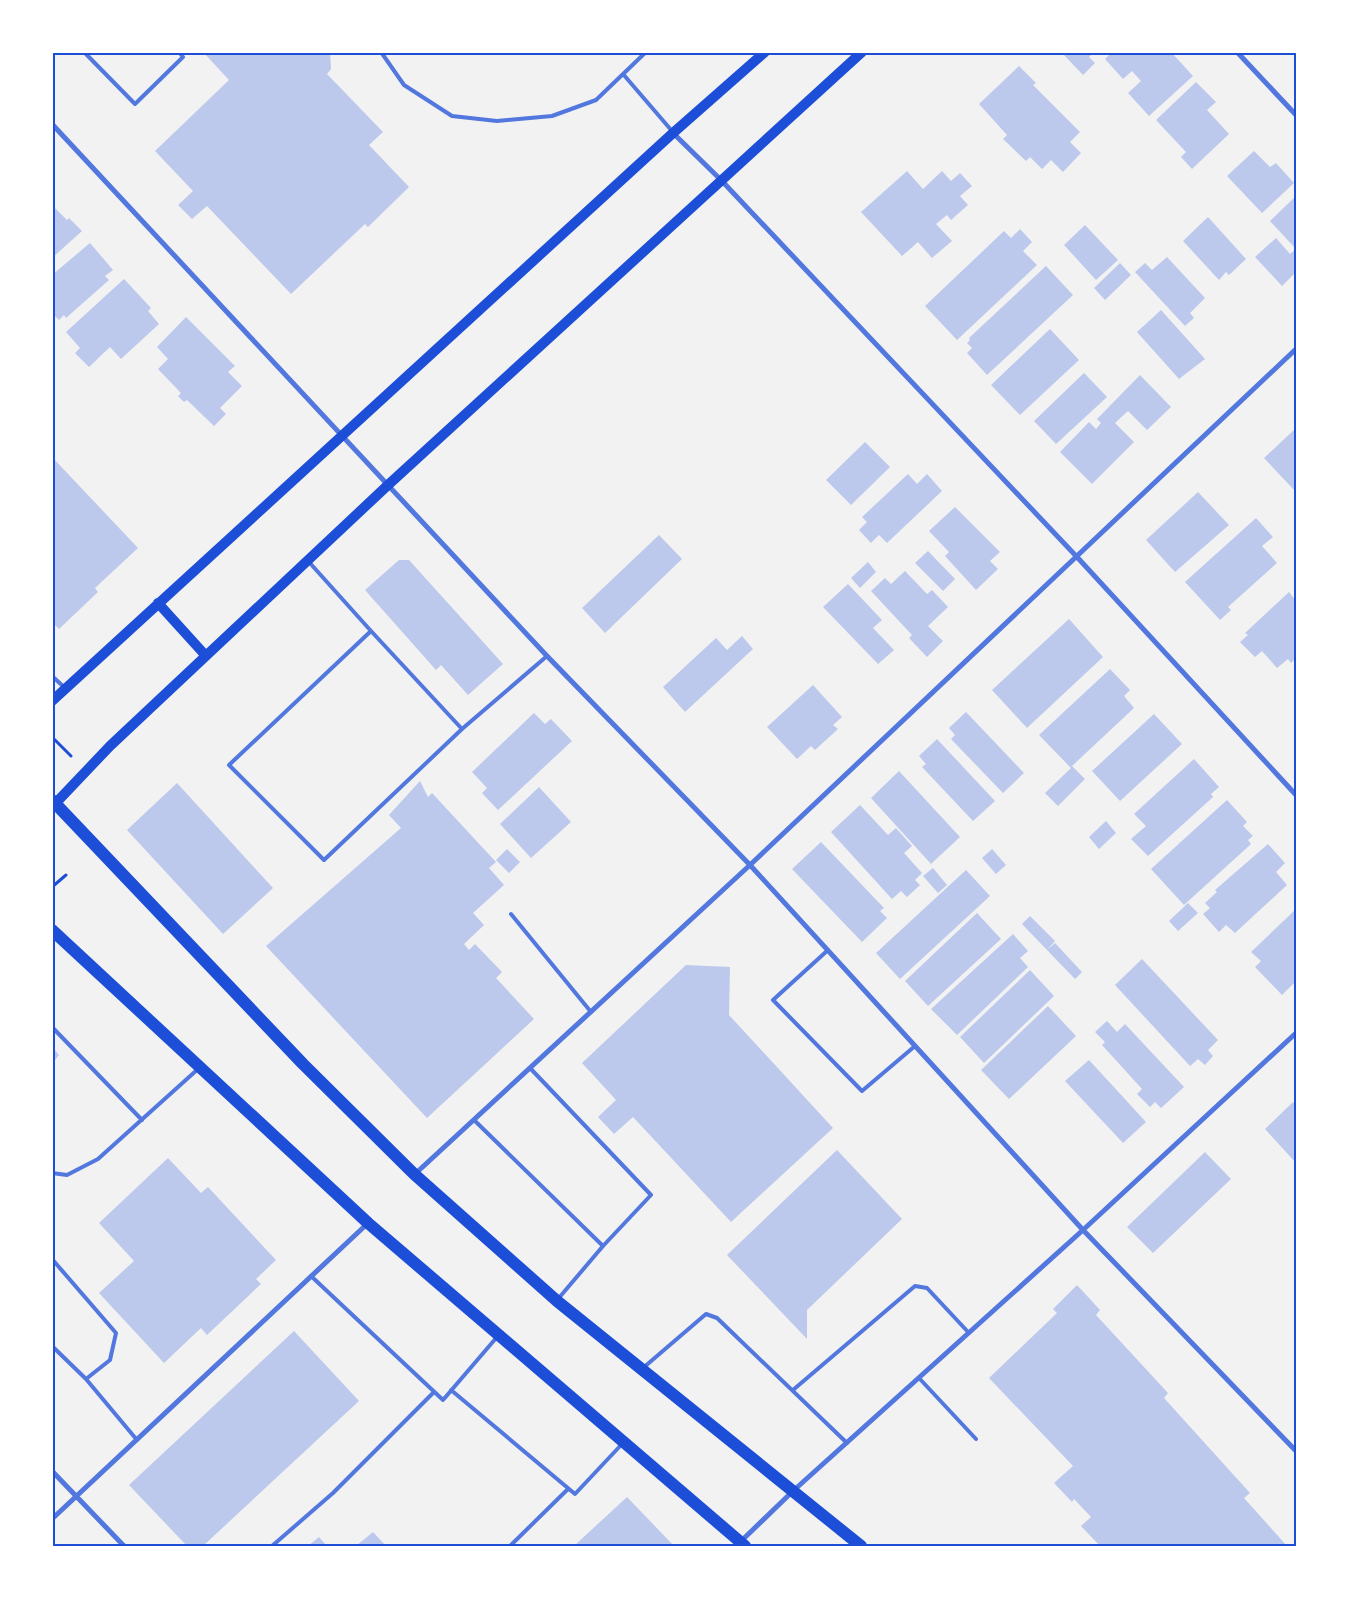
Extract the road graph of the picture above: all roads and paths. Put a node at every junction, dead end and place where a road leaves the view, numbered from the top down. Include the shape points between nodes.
1 (84, 52) edge
2 (179, 52) edge
3 (381, 52) edge
4 (646, 52) edge
5 (766, 52) edge
6 (862, 52) edge
7 (1237, 52) edge
8 (623, 74) junction
9 (1296, 115) edge
10 (52, 124) edge
11 (673, 133) junction
12 (721, 180) junction
13 (1296, 349) edge
14 (342, 436) junction
15 (388, 485) junction
16 (1077, 557) junction
17 (308, 561) junction
18 (158, 603) junction
19 (371, 631) junction
20 (206, 656) junction
21 (547, 656) junction
22 (52, 676) edge
23 (65, 688) junction
24 (52, 701) edge
25 (462, 729) junction
26 (54, 739) dead end
27 (71, 756) dead end
28 (1296, 795) edge
29 (54, 804) edge
30 (750, 865) junction
31 (66, 875) dead end
32 (52, 887) edge
33 (511, 914) dead end
34 (54, 933) edge
35 (828, 950) junction
36 (591, 1012) junction
37 (52, 1026) edge
38 (1296, 1033) edge
39 (915, 1046) junction
40 (200, 1068) junction
41 (530, 1068) junction
42 (142, 1120) junction
43 (474, 1120) junction
44 (52, 1173) edge
45 (414, 1174) junction
46 (368, 1223) junction
47 (1083, 1230) junction
48 (603, 1246) junction
49 (52, 1259) edge
50 (311, 1276) junction
51 (557, 1301) junction
52 (969, 1333) junction
53 (498, 1336) junction
54 (52, 1346) edge
55 (641, 1369) junction
56 (919, 1378) junction
57 (86, 1379) junction
58 (451, 1390) junction
59 (793, 1390) junction
60 (434, 1392) junction
61 (976, 1439) dead end
62 (137, 1440) junction
63 (623, 1442) junction
64 (847, 1443) junction
65 (1296, 1451) edge
66 (52, 1471) edge
67 (568, 1489) junction
68 (793, 1491) junction
69 (76, 1497) junction
70 (52, 1519) edge
71 (740, 1545) edge
72 (124, 1546) edge
73 (272, 1546) edge
74 (510, 1546) edge
75 (861, 1546) edge

1 - 2 lane via 135,104 183,57
3 - 8 lane via 404,85 452,116 497,121 552,116 596,100
4 - 8 lane
5 - 11 main road
6 - 12 main road
7 - 9 street
8 - 11 lane
10 - 14 street
11 - 12 street
11 - 14 main road
12 - 15 main road
12 - 16 street
13 - 16 street
14 - 15 street
14 - 18 main road
15 - 17 main road
15 - 21 street
16 - 28 street
16 - 30 street
17 - 19 lane
17 - 20 main road
18 - 20 main road
18 - 23 main road
19 - 25 lane
19 - 25 lane via 229,765 324,860
20 - 29 main road
21 - 25 lane
21 - 30 street
22 - 23 lane
23 - 24 main road
26 - 27 path
29 - 45 main road via 303,1064
30 - 35 street
30 - 36 street
31 - 32 path
33 - 36 lane
34 - 40 main road
35 - 39 street
35 - 39 lane via 773,1000 862,1091
36 - 41 street
37 - 42 lane
38 - 47 street
39 - 47 street
40 - 42 lane
40 - 46 main road
41 - 43 street
41 - 48 lane via 651,1196
42 - 44 lane via 98,1159 67,1175
43 - 45 street
43 - 48 lane
45 - 51 main road
46 - 50 street
46 - 53 main road
47 - 52 street
47 - 65 street
48 - 51 lane
49 - 57 lane via 116,1334 110,1360
50 - 60 lane
50 - 62 street
51 - 55 main road
52 - 56 street
52 - 59 lane via 927,1288 915,1286
53 - 58 lane
53 - 63 main road
54 - 57 lane
55 - 59 lane via 706,1314 717,1318
55 - 68 main road
56 - 61 lane
56 - 64 street
57 - 62 lane
58 - 60 lane via 443,1400
58 - 67 lane
59 - 64 lane
60 - 73 lane via 332,1493
62 - 69 street
63 - 67 lane via 575,1494
63 - 71 main road
64 - 68 street
66 - 69 street
67 - 74 lane
68 - 71 street
68 - 75 main road
69 - 70 street
69 - 72 street

